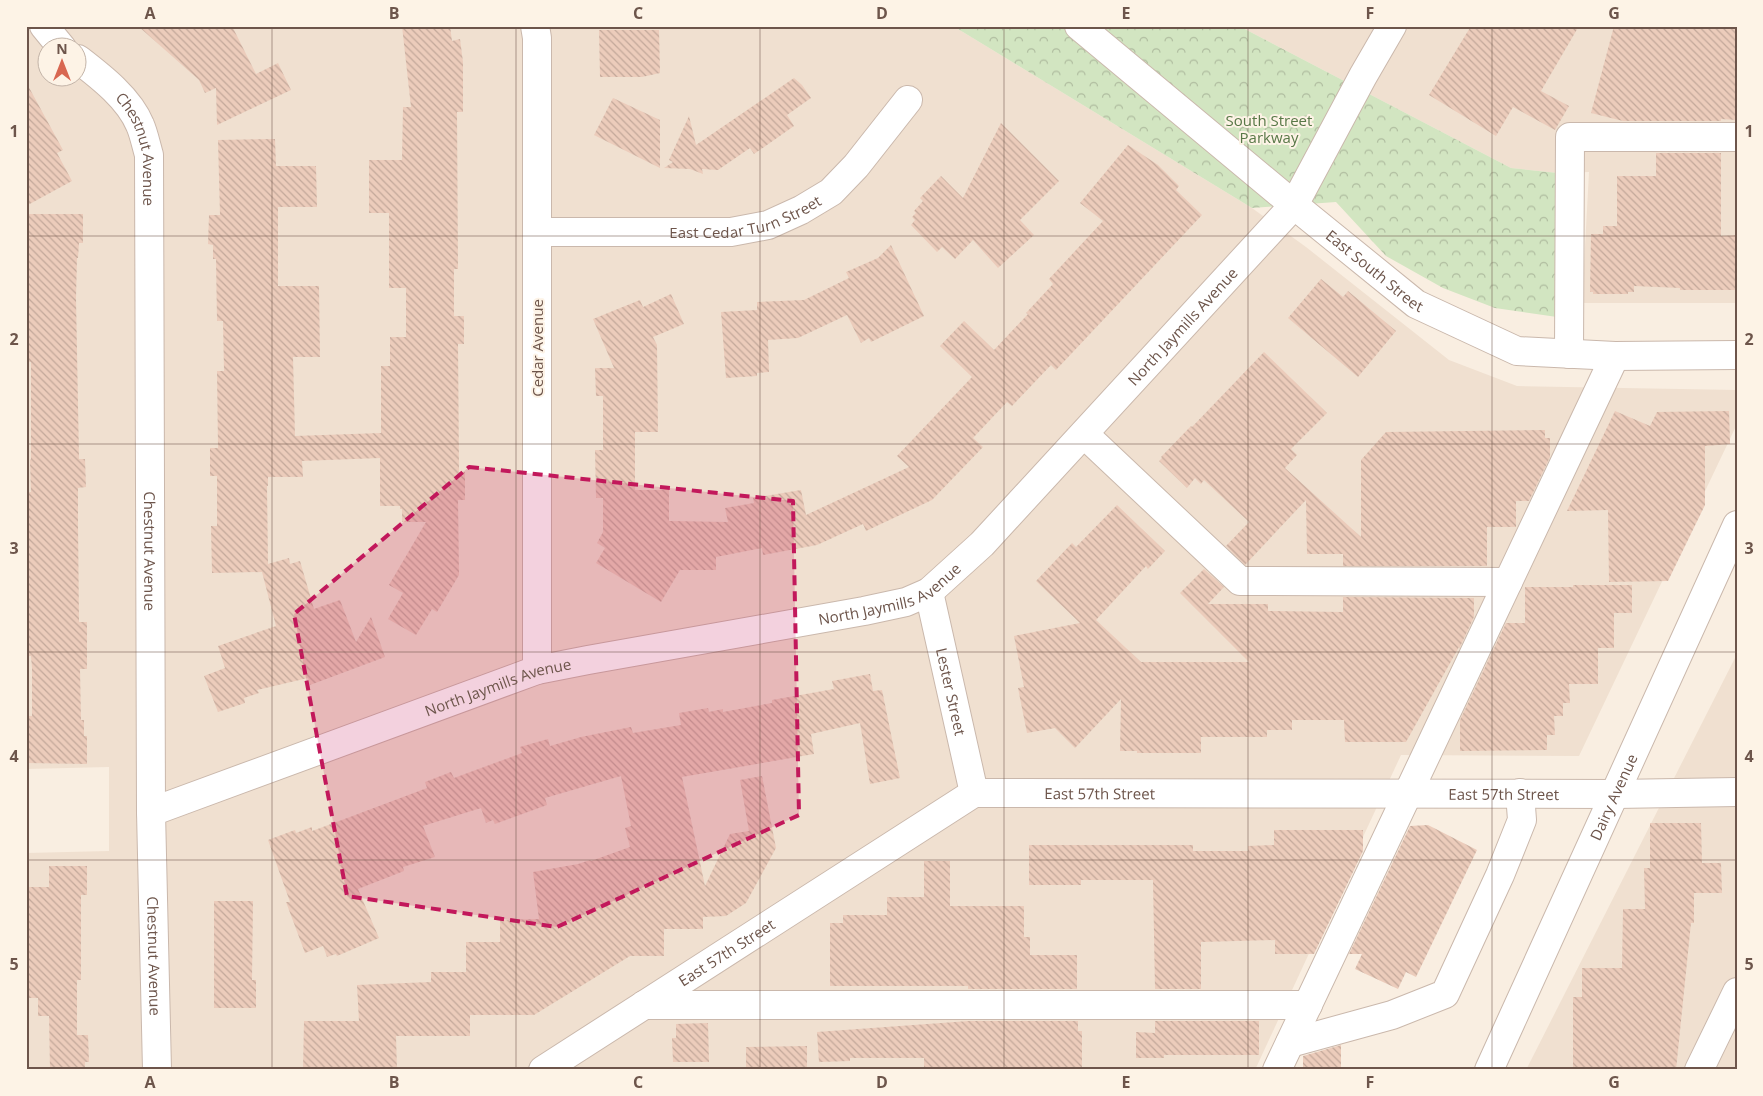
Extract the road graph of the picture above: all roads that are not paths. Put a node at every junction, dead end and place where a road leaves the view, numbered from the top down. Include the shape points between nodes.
1 (44, 26) edge
2 (535, 26) edge
3 (1079, 26) edge
4 (1392, 26) edge
5 (54, 38) edge
6 (88, 67) edge
7 (908, 100) dead end
8 (1737, 137) edge
9 (1294, 205) junction
10 (537, 232) junction
11 (1569, 354) junction
12 (1614, 356) junction
13 (1737, 356) edge
14 (1084, 434) junction
15 (1737, 525) edge
16 (1508, 582) junction
17 (930, 592) junction
18 (537, 670) junction
19 (1407, 792) junction
20 (1737, 792) edge
21 (974, 793) junction
22 (1520, 793) junction
23 (1616, 794) junction
24 (151, 812) junction
25 (1736, 997) edge
26 (644, 1005) junction
27 (1308, 1005) junction
28 (1290, 1043) junction
29 (157, 1070) edge
30 (543, 1070) edge
31 (1277, 1070) edge
32 (1489, 1070) edge
33 (1699, 1070) edge

1 - 5 street
2 - 10 street, Cedar Avenue
3 - 9 street, East South Street
4 - 9 street, North Jaymills Avenue
6 - 24 street, Chestnut Avenue via 122,97 139,122 150,155
7 - 10 street, East Cedar Turn Street via 831,192 768,225 731,232
8 - 11 street via 1570,137
9 - 11 street, East South Street via 1416,304 1517,351
9 - 14 street, North Jaymills Avenue
10 - 18 street, Cedar Avenue
11 - 12 street, East South Street
12 - 13 street, East South Street
12 - 16 street
14 - 16 street via 1240,581
14 - 17 street, North Jaymills Avenue via 982,544
15 - 23 street, Dairy Avenue
16 - 19 street
17 - 18 street, North Jaymills Avenue via 906,602 864,611
17 - 21 street, Lester Street
18 - 24 street, North Jaymills Avenue
19 - 21 street, East 57th Street
19 - 22 street, East 57th Street
19 - 27 street
20 - 23 street, East 57th Street
21 - 26 street, East 57th Street
22 - 23 street, East 57th Street
22 - 28 street via 1522,820 1445,994 1392,1015
23 - 32 street, Dairy Avenue
24 - 29 street, Chestnut Avenue
25 - 33 street
26 - 27 street
26 - 30 street, East 57th Street
27 - 28 street
28 - 31 street

